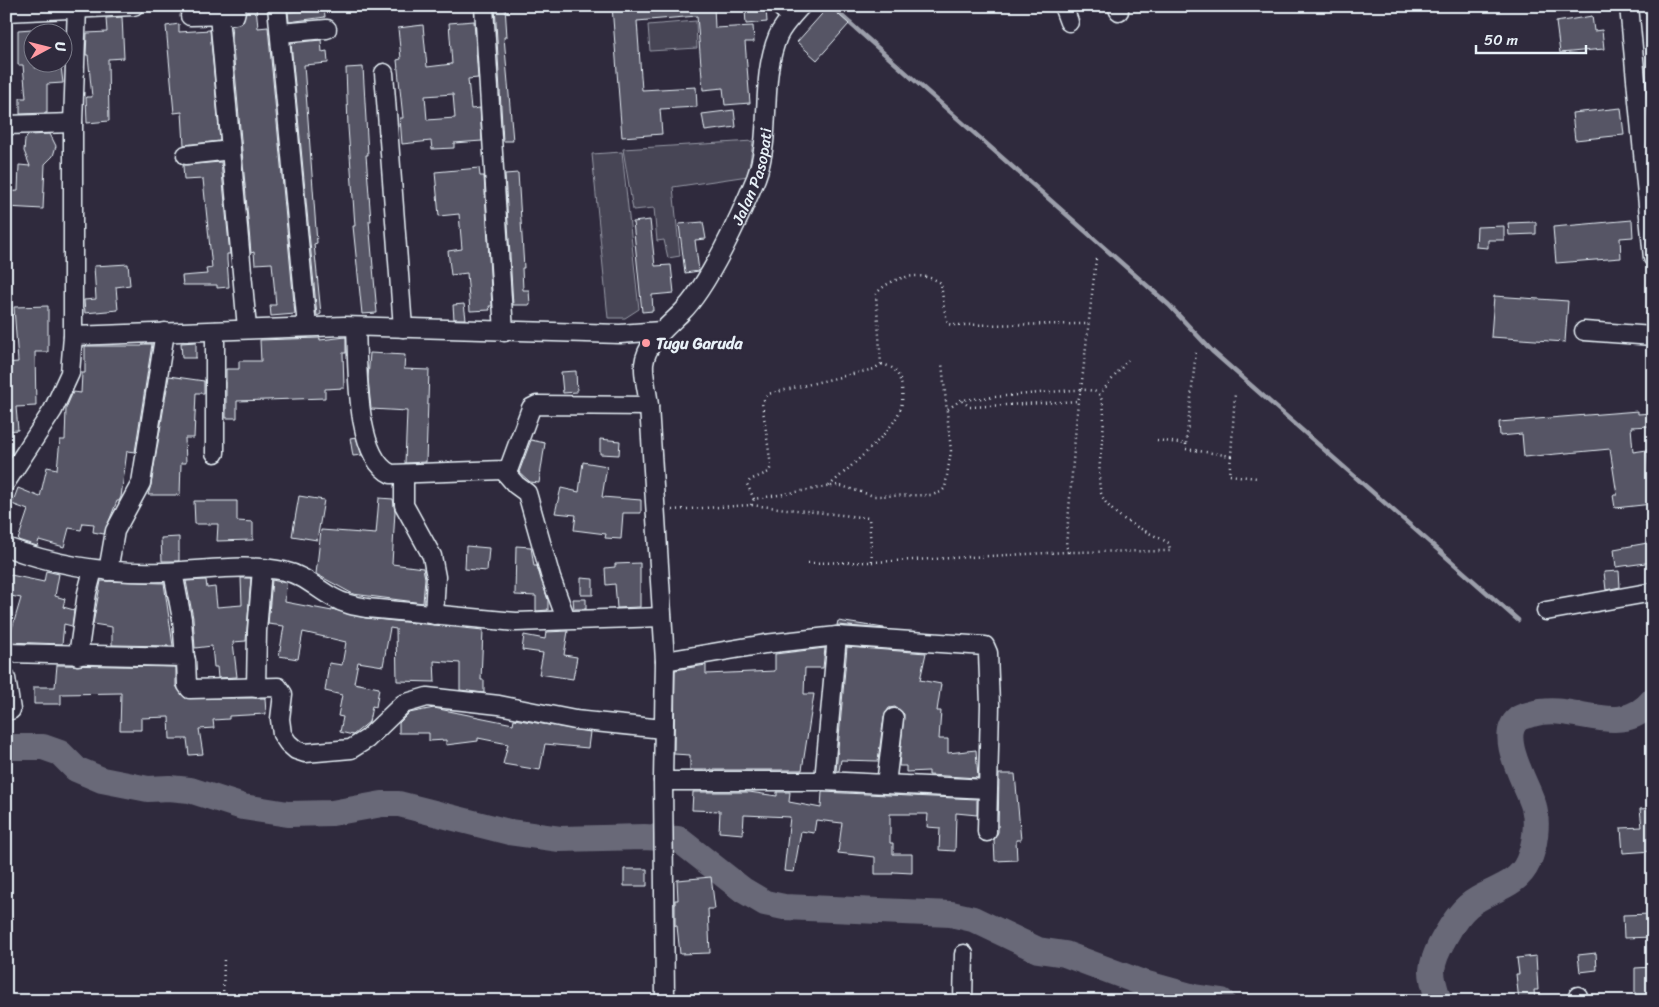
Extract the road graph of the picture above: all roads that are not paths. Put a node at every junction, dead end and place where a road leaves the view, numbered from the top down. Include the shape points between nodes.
1 (134, 6) edge
2 (237, 6) edge
3 (277, 6) edge
4 (1629, 6) edge
5 (484, 7) edge
6 (77, 8) edge
7 (790, 10) edge
8 (6, 12) edge
9 (212, 13) edge
10 (190, 16) dead end
11 (327, 29) dead end
12 (280, 33) junction
13 (384, 73) dead end
14 (73, 123) junction
15 (6, 125) edge
16 (231, 150) junction
17 (186, 155) dead end
18 (1651, 212) edge
19 (1653, 258) edge
20 (306, 327) junction
21 (356, 327) junction
22 (247, 328) junction
23 (403, 328) junction
24 (214, 331) junction
25 (662, 331) junction
26 (1584, 331) dead end
27 (165, 332) junction
28 (504, 332) junction
29 (620, 334) junction
30 (73, 336) junction
31 (1653, 336) edge
32 (644, 364) junction
33 (649, 406) junction
34 (215, 453) dead end
35 (503, 470) junction
36 (404, 475) junction
37 (6, 482) edge
38 (6, 547) edge
39 (262, 569) junction
40 (100, 570) junction
41 (173, 572) junction
42 (1653, 592) edge
43 (1546, 612) dead end
44 (434, 615) junction
45 (662, 617) junction
46 (566, 619) junction
47 (837, 636) junction
48 (6, 653) edge
49 (78, 656) junction
50 (185, 658) junction
51 (665, 662) junction
52 (6, 678) edge
53 (256, 688) junction
54 (11, 710) dead end
55 (894, 718) dead end
56 (663, 729) junction
57 (663, 781) junction
58 (824, 781) junction
59 (886, 784) junction
60 (988, 789) junction
61 (987, 832) dead end
62 (964, 954) dead end
63 (665, 1001) edge
64 (964, 1001) edge

1 - 6 street
2 - 9 street via 235,15
3 - 12 street
4 - 18 street
5 - 28 street
6 - 8 street
6 - 14 street
7 - 25 street, Jalan Pasopati via 774,48 769,72 765,134 756,176 701,288
9 - 10 street
9 - 16 street
11 - 12 street
12 - 20 street
13 - 23 street
14 - 15 street
14 - 30 street
16 - 17 street
16 - 22 street
18 - 19 street
20 - 21 street
20 - 22 street
21 - 23 street
21 - 36 street via 360,397 368,444 383,470
22 - 24 street
23 - 28 street
24 - 27 street
24 - 34 street
25 - 29 street
25 - 32 street, Jalan Pasopati
26 - 31 street
27 - 30 street
27 - 40 street via 142,483 115,531
28 - 29 street
29 - 32 street
30 - 37 street via 70,372 56,403
32 - 33 street
33 - 35 street via 537,405 531,408 512,466
33 - 45 street
35 - 36 street
35 - 46 street via 516,486 528,493 551,578
36 - 44 street via 404,505 432,556 436,577
38 - 40 street via 67,566
39 - 41 street via 236,566
39 - 44 street via 300,576 345,603
39 - 53 street via 256,631
40 - 41 street
40 - 49 street via 87,593
41 - 50 street
42 - 43 street
44 - 46 street via 516,622
45 - 46 street
45 - 51 street
47 - 51 street via 765,644
47 - 58 street
47 - 60 street via 985,646 990,705
48 - 49 street
49 - 50 street
50 - 53 street via 189,688
51 - 56 street
52 - 54 street
53 - 56 street via 281,689 282,734 288,743 305,753 351,749 367,739 403,704 427,697 498,704 574,720
55 - 59 street
56 - 57 street
57 - 58 street
57 - 63 street
58 - 59 street
59 - 60 street
60 - 61 street
62 - 64 street

